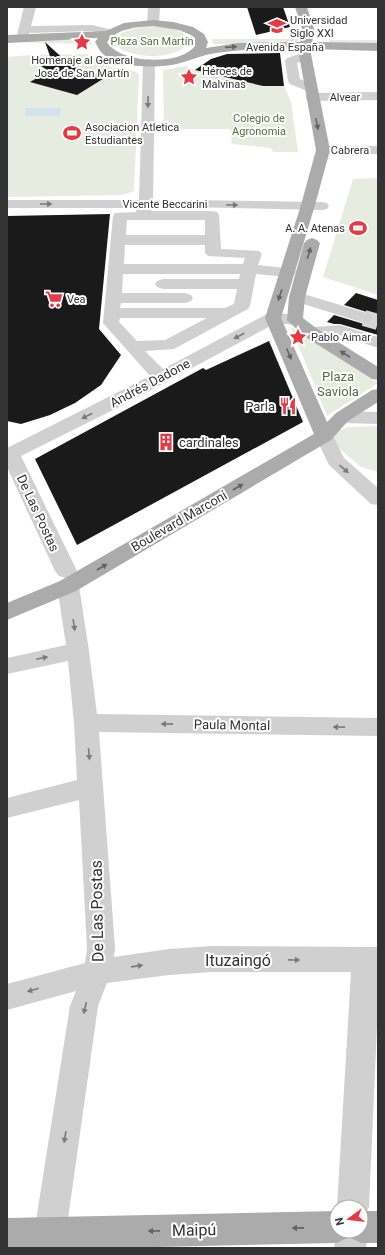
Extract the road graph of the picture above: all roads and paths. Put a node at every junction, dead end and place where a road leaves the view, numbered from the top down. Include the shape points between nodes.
1 (30, 7) edge
2 (154, 7) edge
3 (301, 7) edge
4 (311, 7) edge
5 (153, 23) junction
6 (195, 32) junction
7 (108, 33) junction
8 (23, 34) junction
9 (213, 35) dead end
10 (236, 36) dead end
11 (378, 37) edge
12 (7, 38) edge
13 (7, 45) edge
14 (311, 45) junction
15 (378, 47) edge
16 (93, 48) junction
17 (193, 54) junction
18 (149, 63) junction
19 (316, 94) junction
20 (378, 96) edge
21 (329, 150) junction
22 (378, 150) edge
23 (7, 204) edge
24 (315, 205) junction
25 (144, 210) junction
26 (213, 240) junction
27 (249, 269) junction
28 (288, 272) junction
29 (115, 277) junction
30 (245, 291) junction
31 (297, 297) junction
32 (227, 313) junction
33 (273, 318) junction
34 (364, 318) tunnel mouth
35 (295, 320) junction
36 (200, 328) junction
37 (310, 332) junction
38 (378, 342) edge
39 (132, 346) junction
40 (378, 375) edge
41 (162, 377) junction
42 (378, 394) edge
43 (342, 417) junction
44 (377, 424) edge
45 (322, 430) junction
46 (9, 456) edge
47 (378, 499) edge
48 (67, 579) junction
49 (7, 596) edge
50 (7, 612) edge
51 (78, 651) junction
52 (7, 666) edge
53 (86, 723) junction
54 (378, 727) edge
55 (91, 787) junction
56 (7, 808) edge
57 (372, 961) edge
58 (98, 972) junction
59 (7, 997) edge
60 (354, 1199) edge
61 (329, 1227) edge
62 (50, 1233) junction
63 (7, 1234) edge

1 - 8 street
2 - 5 street
3 - 14 main road
4 - 14 main road via 320,32
5 - 6 main road via 184,27
5 - 7 main road via 123,27
6 - 9 main road
6 - 17 main road via 202,43 200,49
7 - 8 main road
7 - 16 main road
8 - 12 main road
10 - 14 main road, Avenida España via 262,33
11 - 14 main road, Avenida España
13 - 16 main road
14 - 15 main road, Avenida España
17 -> 14 main road, Avenida España via 245,46
14 - 19 main road
14 - 19 street via 291,61 294,81
16 - 18 main road, Avenida España via 120,59
17 - 18 main road, Avenida España via 174,60
18 -> 25 street
19 - 20 street, Alvear
19 - 21 main road
21 - 22 street, Cabrera
21 - 24 main road
23 -> 25 street, Vicente Beccarini
25 -> 24 street, Vicente Beccarini
24 - 28 main road
31 -> 24 main road via 317,224
25 - 26 street via 212,215
25 - 29 street via 120,216
26 - 27 street via 254,254
26 - 29 street
26 - 29 street
27 - 28 street
27 - 29 street
27 - 30 street
28 -> 33 main road
29 - 30 street
29 - 32 street
29 - 36 street
29 - 39 street
30 - 32 street via 242,306
31 - 34 street
31 - 35 main road
32 - 36 street
33 - 35 street
33 -> 41 street, Andrés Dadone
33 -> 45 main road
35 - 37 main road
36 - 39 street via 168,344
37 - 38 street via 340,330
40 -> 37 main road
39 - 41 street
41 -> 46 street, Andrés Dadone
42 - 43 main road, Boulevard Marconi
43 - 44 street
43 - 45 main road, Boulevard Marconi
45 -> 47 street via 336,462
45 - 48 main road, Boulevard Marconi
46 - 48 street, De Las Postas
48 - 49 main road, Boulevard Marconi
48 - 50 main road, Boulevard Marconi
48 -> 51 street, De Las Postas
52 -> 51 street
51 - 53 street, De Las Postas
54 -> 53 street, Paula Montal
53 -> 55 street, De Las Postas
55 - 56 street
55 - 58 street, De Las Postas via 101,948
58 -> 57 street, Ituzaingó via 212,959
57 - 60 street
58 -> 59 street, Ituzaingó
58 -> 62 street, De Las Postas via 84,1006
61 -> 62 main road, Maipú
62 - 63 main road, Maipú

